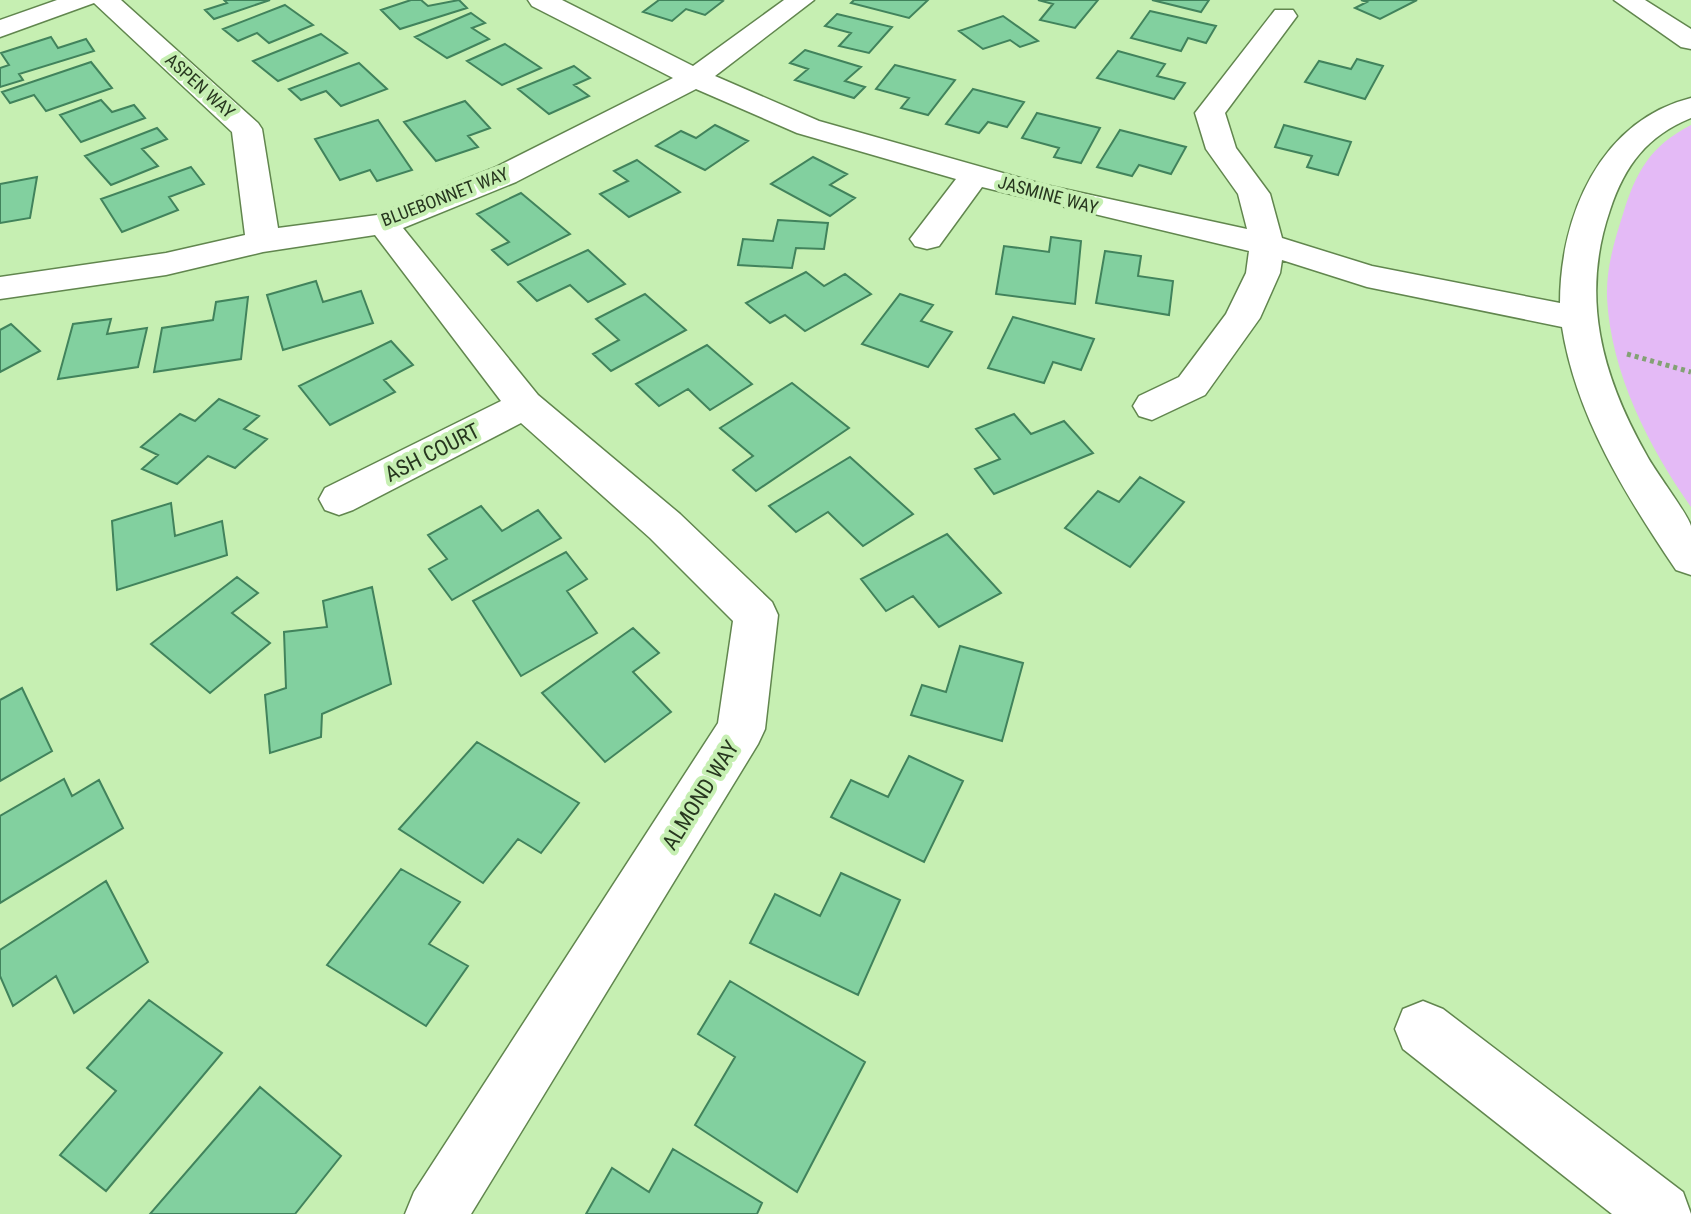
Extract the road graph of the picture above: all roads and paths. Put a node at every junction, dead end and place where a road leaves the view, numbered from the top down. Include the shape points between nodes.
1 (83, 0) edge
2 (105, 0) edge
3 (541, 0) edge
4 (801, 0) edge
5 (1627, 0) edge
6 (1284, 16) dead end
7 (0, 29) edge
8 (1691, 41) edge
9 (695, 78) junction
10 (1691, 107) edge
11 (975, 175) junction
12 (383, 224) junction
13 (927, 239) dead end
14 (263, 241) junction
15 (1267, 244) junction
16 (0, 288) edge
17 (1578, 318) junction
18 (1620, 352) dead end
19 (1691, 372) edge
20 (525, 405) junction
21 (1152, 406) dead end
22 (339, 499) dead end
23 (1691, 558) edge
24 (1423, 1029) dead end
25 (436, 1214) edge
26 (1661, 1214) edge

1 - 7 street
2 - 14 street, ASPEN WAY via 247,129
3 - 9 street, JASMINE WAY
4 - 9 street, BLUEBONNET WAY
5 - 8 street
6 - 15 street via 1210,113 1221,149 1254,194
9 - 11 street, JASMINE WAY via 808,127
9 - 12 street, BLUEBONNET WAY via 505,175
10 - 17 street via 1644,128 1613,165 1588,226 1577,271
11 - 13 street
11 - 15 street, JASMINE WAY via 1118,214
12 - 14 street, BLUEBONNET WAY
12 - 20 street, ALMOND WAY
14 - 16 street, BLUEBONNET WAY via 166,264
15 - 17 street, JASMINE WAY via 1367,276
15 - 21 street via 1263,273 1242,318 1192,386
17 - 23 street via 1608,418 1635,472
18 - 19 path
20 - 22 street, ASH COURT
20 - 25 street, ALMOND WAY via 665,526 756,615 741,729
24 - 26 street

